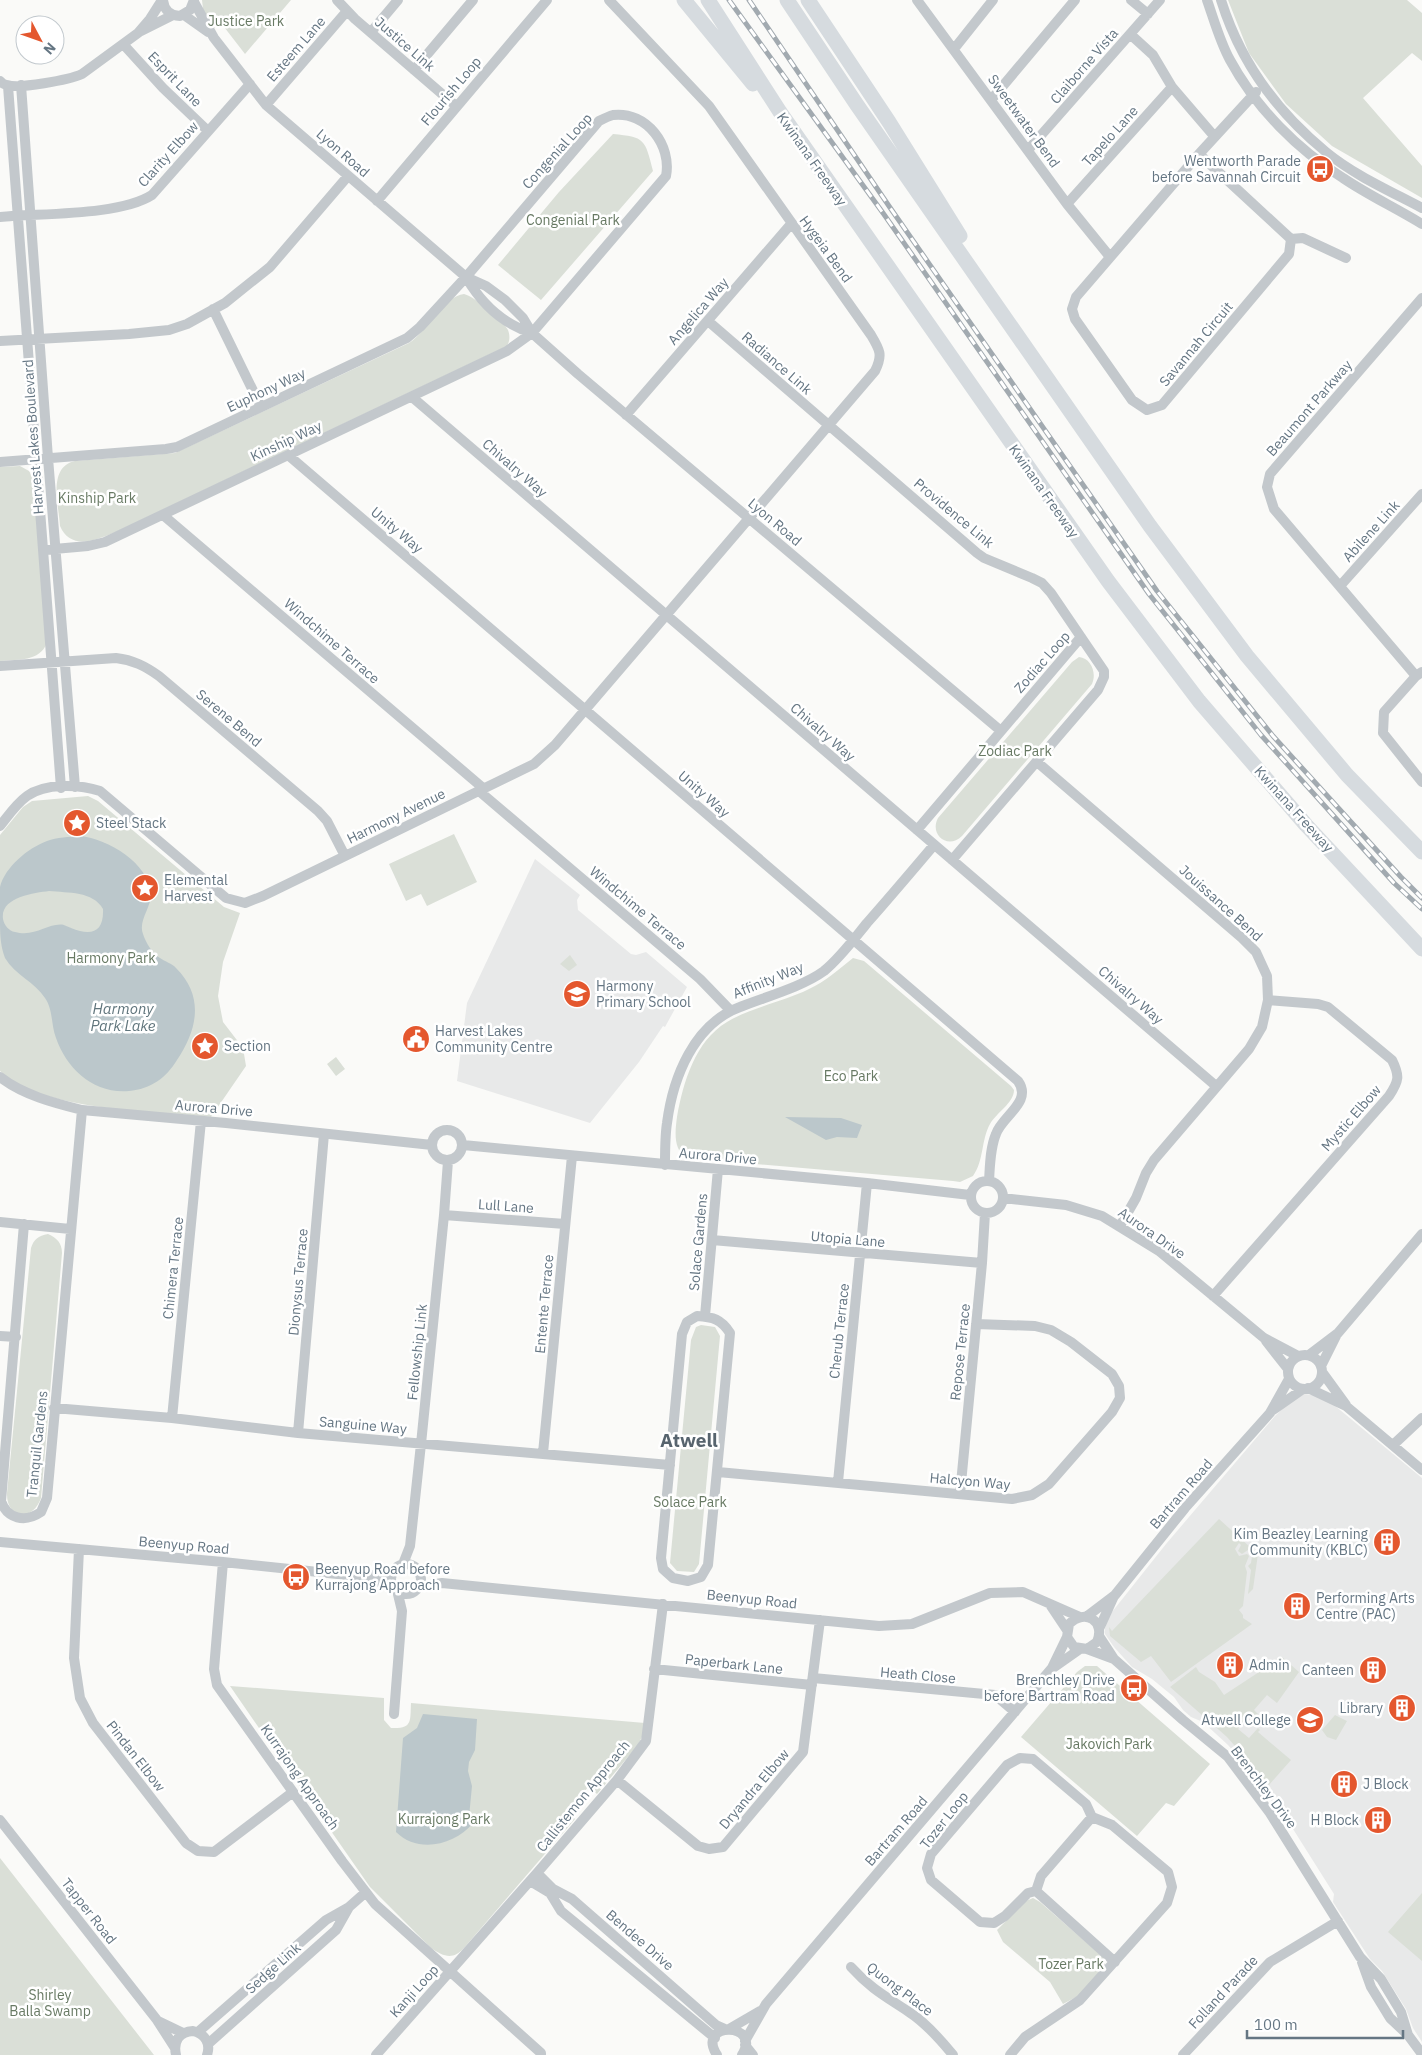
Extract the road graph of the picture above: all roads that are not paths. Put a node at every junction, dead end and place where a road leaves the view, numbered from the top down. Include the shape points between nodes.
1 (163, 0) edge
2 (337, 0) edge
3 (398, 0) edge
4 (473, 0) edge
5 (547, 0) edge
6 (609, 0) edge
7 (684, 0) edge
8 (708, 0) edge
9 (787, 0) edge
10 (808, 0) edge
11 (917, 0) edge
12 (993, 0) edge
13 (1075, 0) edge
14 (1131, 0) edge
15 (1160, 0) edge
16 (1207, 0) edge
17 (1221, 0) edge
18 (194, 1) edge
19 (346, 11) junction
20 (1148, 14) junction
21 (173, 15) junction
22 (184, 15) junction
23 (370, 32) junction
24 (138, 33) junction
25 (1130, 34) junction
26 (214, 38) junction
27 (123, 44) junction
28 (954, 49) junction
29 (414, 70) junction
30 (4, 84) edge
31 (250, 84) junction
32 (21, 85) junction
33 (1263, 85) junction
34 (1172, 87) junction
35 (1253, 95) junction
36 (991, 100) junction
37 (266, 105) junction
38 (456, 106) junction
39 (780, 112) junction
40 (208, 131) junction
41 (1214, 136) junction
42 (1028, 150) junction
43 (1199, 154) junction
44 (348, 176) junction
45 (377, 201) junction
46 (1067, 204) junction
47 (1422, 208) edge
48 (29, 214) junction
49 (17, 215) junction
50 (0, 216) edge
51 (791, 224) junction
52 (1422, 224) edge
53 (1291, 239) junction
54 (1110, 258) junction
55 (1346, 258) dead end
56 (466, 277) junction
57 (986, 290) junction
58 (1422, 298) edge
59 (213, 309) junction
60 (708, 321) junction
61 (532, 333) junction
62 (27, 340) junction
63 (40, 340) junction
64 (0, 341) edge
65 (412, 397) junction
66 (261, 407) junction
67 (626, 415) junction
68 (829, 426) junction
69 (288, 455) junction
70 (48, 458) junction
71 (35, 459) junction
72 (0, 462) edge
73 (1422, 494) edge
74 (163, 515) junction
75 (750, 519) junction
76 (56, 549) junction
77 (43, 550) junction
78 (1340, 586) junction
79 (667, 616) junction
80 (1081, 637) junction
81 (64, 661) junction
82 (51, 662) junction
83 (0, 666) edge
84 (1419, 674) edge
85 (586, 710) junction
86 (1002, 731) junction
87 (1037, 762) junction
88 (1422, 782) edge
89 (75, 787) junction
90 (61, 788) junction
91 (481, 789) junction
92 (0, 826) edge
93 (917, 830) junction
94 (934, 845) junction
95 (1422, 852) edge
96 (345, 856) junction
97 (952, 860) junction
98 (854, 940) junction
99 (1422, 949) edge
100 (1268, 1000) junction
101 (730, 1010) junction
102 (0, 1077) edge
103 (1216, 1086) junction
104 (82, 1110) junction
105 (201, 1121) junction
106 (324, 1134) junction
107 (432, 1145) junction
108 (463, 1145) junction
109 (572, 1156) junction
110 (448, 1160) junction
111 (665, 1164) junction
112 (718, 1169) junction
113 (988, 1181) junction
114 (867, 1184) junction
115 (970, 1195) junction
116 (1003, 1198) junction
117 (985, 1213) junction
118 (444, 1215) junction
119 (0, 1222) edge
120 (24, 1224) junction
121 (565, 1224) junction
122 (1120, 1226) junction
123 (70, 1229) junction
124 (1422, 1234) edge
125 (712, 1240) junction
126 (860, 1254) junction
127 (982, 1263) junction
128 (1213, 1296) junction
129 (705, 1316) junction
130 (976, 1324) junction
131 (1338, 1333) junction
132 (0, 1336) edge
133 (16, 1337) junction
134 (1264, 1338) junction
135 (1303, 1356) junction
136 (1321, 1369) junction
137 (1289, 1374) junction
138 (1306, 1389) junction
139 (1346, 1406) junction
140 (54, 1408) junction
141 (1270, 1412) junction
142 (172, 1418) junction
143 (1422, 1418) edge
144 (298, 1433) junction
145 (421, 1444) junction
146 (1393, 1445) junction
147 (543, 1454) junction
148 (670, 1465) junction
149 (1422, 1470) edge
150 (718, 1472) junction
151 (838, 1482) junction
152 (960, 1494) junction
153 (0, 1542) edge
154 (410, 1546) junction
155 (80, 1549) junction
156 (222, 1562) junction
157 (399, 1567) junction
158 (417, 1570) junction
159 (366, 1577) junction
160 (442, 1583) junction
161 (396, 1589) junction
162 (415, 1590) junction
163 (1115, 1595) junction
164 (663, 1604) junction
165 (1051, 1606) junction
166 (402, 1611) junction
167 (1083, 1617) junction
168 (820, 1620) junction
169 (1099, 1633) junction
170 (1067, 1634) junction
171 (1083, 1649) junction
172 (1114, 1659) junction
173 (1052, 1668) junction
174 (654, 1669) junction
175 (812, 1682) junction
176 (1015, 1712) junction
177 (394, 1714) dead end
178 (617, 1780) junction
179 (293, 1792) junction
180 (1092, 1816) junction
181 (0, 1820) edge
182 (534, 1877) junction
183 (1036, 1891) junction
184 (366, 1892) junction
185 (350, 1907) junction
186 (1338, 1921) junction
187 (1360, 1957) junction
188 (1115, 1962) junction
189 (851, 1967) dead end
190 (450, 1970) junction
191 (1391, 1996) junction
192 (1380, 2002) junction
193 (760, 2011) junction
194 (157, 2020) junction
195 (727, 2029) junction
196 (198, 2032) junction
197 (184, 2033) junction
198 (1408, 2035) junction
199 (208, 2044) junction
200 (744, 2047) edge
201 (714, 2049) edge
202 (175, 2051) edge
203 (1422, 2054) edge
204 (207, 2055) edge
205 (376, 2055) edge
206 (541, 2055) edge
207 (753, 2055) edge
208 (953, 2055) edge
209 (1010, 2055) edge
210 (1182, 2055) edge

1 - 21 street via 165,8
1 - 24 street
2 - 19 street, Justice Link
3 - 23 street
4 - 29 street
5 - 38 street, Flourish Loop
6 - 51 street, Hygeia Bend via 709,106
7 - 39 highway via 766,100
8 - 39 highway, Kwinana Freeway
9 - 57 highway
10 - 57 highway via 940,204 976,264
11 - 28 street, Sweetwater Bend
12 - 28 street
13 - 36 street
14 - 20 street
15 - 20 street, Claiborne Vista
16 - 35 street via 1229,58
17 - 33 street via 1240,48
18 - 22 street
18 - 26 street, Lyon Road
19 - 23 street, Justice Link
19 - 37 street, Esteem Lane
20 - 25 street, Claiborne Vista
21 - 22 street
21 - 24 street
22 - 26 street, Lyon Road
23 - 29 street, Justice Link
24 - 27 street
25 - 34 street via 1153,55
25 - 42 street, Claiborne Vista
26 - 31 street, Lyon Road
27 - 32 street via 72,79
27 - 40 street, Esprit Lane
28 - 36 street, Sweetwater Bend
29 - 38 street, Justice Link
30 - 32 street
30 - 49 street, Harvest Lakes Boulevard
31 - 37 street, Lyon Road
31 - 40 street, Clarity Elbow
32 - 48 street, Harvest Lakes Boulevard
33 - 35 street, Savannah Circuit
33 - 47 street via 1275,103 1327,153
34 - 41 street
34 - 46 street, Tapelo Lane
35 - 41 street, Savannah Circuit
35 - 52 street via 1320,163
36 - 42 street, Sweetwater Bend
37 - 44 street, Lyon Road
38 - 45 street, Flourish Loop
39 - 99 highway, Kwinana Freeway via 1108,582 1193,694 1306,826
40 - 48 street, Clarity Elbow via 152,195 140,202 97,210
41 - 43 street, Savannah Circuit
42 - 46 street, Sweetwater Bend
43 - 53 street
43 - 54 street, Savannah Circuit
44 - 45 street, Lyon Road
44 - 59 street via 270,267
45 - 56 street, Lyon Road
46 - 54 street, Sweetwater Bend
48 - 49 street, Clarity Elbow
48 - 63 street, Harvest Lakes Boulevard
49 - 50 street, Clarity Elbow
49 - 62 street, Harvest Lakes Boulevard
51 - 60 street, Angelica Way
51 - 68 street, Hygeia Bend via 880,351 880,362 875,371
53 - 54 street, Savannah Circuit via 1289,254 1162,405 1147,410 1132,400 1075,319 1072,309 1076,297
53 - 55 street via 1303,238
56 - 61 street, Lyon Road via 505,300 523,318
56 - 61 street, Lyon Road via 476,294 500,317
56 - 61 street, Congenial Loop via 599,121 613,115 626,116 642,122 653,131 667,156 666,176
56 - 66 street, Euphony Way via 407,338
57 - 95 highway via 1150,526 1247,656 1347,775
58 - 78 street, Beaumont Parkway via 1270,474 1267,487 1274,509
59 - 63 street via 169,330
59 - 66 street
60 - 67 street, Angelica Way
60 - 68 street, Radiance Link
61 - 65 street, Kinship Way via 507,352
61 - 67 street, Lyon Road
62 - 63 street
62 - 64 street
62 - 71 street, Harvest Lakes Boulevard
63 - 70 street, Harvest Lakes Boulevard
65 - 69 street, Kinship Way
65 - 79 street, Chivalry Way
66 - 70 street, Euphony Way via 177,447
67 - 75 street, Lyon Road
68 - 75 street, Hygeia Bend
68 - 80 street, Providence Link via 977,553 1042,584
69 - 74 street, Kinship Way
69 - 85 street, Unity Way
70 - 71 street, Euphony Way
70 - 76 street, Harvest Lakes Boulevard
71 - 72 street, Euphony Way
71 - 77 street, Harvest Lakes Boulevard
73 - 78 street, Abilene Link
74 - 76 street, Kinship Way via 105,542
74 - 91 street, Windchime Terrace
75 - 79 street, Harmony Avenue
75 - 86 street, Lyon Road
76 - 77 street, Kinship Way
76 - 81 street, Harvest Lakes Boulevard
77 - 82 street, Harvest Lakes Boulevard
78 - 84 street, Beaumont Parkway
79 - 85 street, Harmony Avenue
79 - 93 street, Chivalry Way
80 - 86 street, Zodiac Loop
80 - 87 street, Zodiac Loop via 1104,671 1102,682
81 - 82 street, Serene Bend
81 - 89 street, Harvest Lakes Boulevard
81 - 96 street, Serene Bend via 131,660 159,676 318,811 327,821
82 - 83 street, Serene Bend
82 - 90 street, Harvest Lakes Boulevard
84 - 88 street via 1384,712 1383,733
85 - 91 street, Harmony Avenue via 534,764
85 - 98 street, Unity Way
86 - 93 street, Zodiac Loop
87 - 97 street, Zodiac Loop
87 - 100 street, Jouissance Bend via 1256,952 1267,976
89 - 90 street, Harmony Avenue
89 - 96 street, Harmony Avenue via 90,788 104,794 226,898 236,902 263,896
90 - 92 street, Harmony Avenue via 41,790 25,797
91 - 96 street, Harmony Avenue
91 - 101 street, Windchime Terrace via 700,979
93 - 94 street, Chivalry Way
94 - 97 street, Chivalry Way
94 - 98 street, Affinity Way
97 - 103 street, Chivalry Way
98 - 101 street, Affinity Way via 823,972
98 - 113 street, Unity Way via 1020,1084 1022,1099 996,1134
100 - 103 street, Jouissance Bend via 1262,1027 1249,1049
100 - 128 street, Mystic Elbow via 1328,1007 1392,1060 1398,1071 1397,1083
101 - 111 street, Affinity Way via 713,1021 699,1037 678,1077 667,1123
102 - 104 street, Aurora Drive via 16,1088
103 - 122 street, Jouissance Bend via 1154,1160
104 - 105 street, Aurora Drive
104 - 123 street, Tranquil Gardens
105 - 106 street, Aurora Drive
105 - 142 street, Chimera Terrace
106 - 107 street, Aurora Drive
106 - 144 street, Dionysus Terrace
107 - 108 street via 437,1134 449,1130 460,1136
107 - 110 street via 438,1158
108 - 109 street, Aurora Drive
108 - 110 street via 457,1158
109 - 111 street, Aurora Drive
109 - 121 street, Entente Terrace
110 - 118 street, Fellowship Link
111 - 112 street, Aurora Drive
112 - 114 street, Aurora Drive
112 - 125 street, Solace Gardens
113 - 115 street via 975,1186
113 - 116 street via 1001,1189
114 - 115 street, Aurora Drive
114 - 126 street, Cherub Terrace
115 - 117 street via 976,1210
116 - 117 street via 999,1208
116 - 122 street, Aurora Drive via 1066,1205
117 - 127 street, Repose Terrace
118 - 121 street, Lull Lane
118 - 145 street, Fellowship Link
119 - 120 street
120 - 123 street
120 - 133 street, Tranquil Gardens
121 - 147 street, Entente Terrace
122 - 128 street, Aurora Drive via 1159,1251
123 - 140 street, Tranquil Gardens
124 - 131 street
125 - 126 street, Utopia Lane
125 - 129 street, Solace Gardens
126 - 127 street, Utopia Lane
126 - 151 street, Cherub Terrace
127 - 130 street, Repose Terrace
128 - 134 street, Aurora Drive
129 - 148 street via 697,1316 687,1322 682,1334
129 - 150 street via 723,1323 730,1333
130 - 152 street, Repose Terrace
130 - 152 street, Halcyon Way via 1035,1326 1052,1330 1112,1374 1120,1398 1112,1412 1049,1484 1032,1495 1012,1499
131 - 135 street
131 - 136 street
132 - 133 street
133 - 140 street, Tranquil Gardens via 1,1500 4,1509 17,1518 41,1512 47,1498
134 - 135 street, Aurora Drive
134 - 137 street, Aurora Drive
135 - 136 street via 1314,1357
135 - 137 street via 1294,1359
136 - 138 street via 1318,1382
136 - 139 street
137 - 138 street via 1297,1387
137 - 141 street, Bartram Road
138 - 139 street
138 - 141 street, Bartram Road
139 - 146 street
140 - 142 street, Sanguine Way
141 - 163 street, Bartram Road via 1185,1508
142 - 144 street, Sanguine Way
143 - 146 street
144 - 145 street, Sanguine Way
145 - 147 street, Sanguine Way
145 - 154 street, Fellowship Link
146 - 149 street
147 - 148 street, Sanguine Way
148 - 150 street via 661,1558 663,1569 674,1578 688,1581 701,1576 708,1565
150 - 151 street, Halcyon Way
151 - 152 street, Halcyon Way
153 - 155 street, Beenyup Road
154 - 157 street, Fellowship Link
154 - 158 street, Fellowship Link
155 - 156 street, Beenyup Road
155 - 179 street, Pindan Elbow via 74,1658 80,1698 93,1723 186,1843 198,1851 214,1852
156 - 159 street, Beenyup Road
156 - 179 street, Kurrajong Approach via 214,1669 216,1681
157 - 158 street, Beenyup Road
157 - 159 street, Beenyup Road
157 - 161 street via 392,1578
158 - 160 street, Beenyup Road
158 - 162 street via 421,1578
159 - 161 street, Beenyup Road
160 - 162 street, Beenyup Road
160 - 164 street, Beenyup Road
161 - 162 street, Beenyup Road via 406,1593
161 - 166 street
162 - 166 street
163 - 167 street, Bartram Road
163 - 169 street, Bartram Road
164 - 168 street, Beenyup Road
164 - 174 street, Callistemon Approach
165 - 167 street, Beenyup Road
165 - 168 street, Beenyup Road via 1023,1592 990,1593 912,1624 880,1626
165 - 170 street, Beenyup Road
166 - 177 street
167 - 169 street via 1097,1624
167 - 170 street via 1074,1620
168 - 175 street, Dryandra Elbow
169 - 171 street via 1093,1647
169 - 172 street, Brenchley Drive
170 - 171 street via 1070,1643
170 - 173 street, Bartram Road
171 - 172 street, Brenchley Drive
171 - 173 street, Bartram Road
172 - 186 street, Brenchley Drive via 1228,1757 1270,1813
173 - 176 street, Bartram Road
174 - 175 street, Paperbark Lane
174 - 178 street, Callistemon Approach via 646,1740
175 - 176 street, Heath Close via 995,1695
175 - 178 street, Dryandra Elbow via 803,1752 723,1847 708,1849 698,1846
176 - 193 street, Bartram Road
178 - 182 street, Callistemon Approach
179 - 184 street, Kurrajong Approach
180 - 183 street via 1041,1876
180 - 183 street, Tozer Loop via 1086,1804 1033,1759 1020,1758 1007,1765 931,1854 927,1868 931,1880 980,1922 994,1923 1028,1893
180 - 188 street via 1112,1825 1168,1872 1172,1887 1167,1903
181 - 194 street, Tapper Road
182 - 190 street, Callistemon Approach
182 - 195 street, Bendee Drive via 572,1899 716,2025
182 - 201 street, Bendee Drive via 550,1893 561,1911
183 - 188 street
184 - 185 street, Sedge Link
184 - 190 street, Kurrajong Approach via 375,1904
185 - 196 street, Sedge Link via 326,1920
185 - 199 street, Sedge Link via 336,1930
186 - 187 street, Brenchley Drive
186 - 210 street, Folland Parade via 1270,1962
187 - 191 street, Brenchley Drive via 1381,1979
187 - 192 street, Brenchley Drive
188 - 209 street via 1080,2000 1025,2038
189 - 208 street, Quong Place via 864,1982 910,2012
190 - 205 street, Kanji Loop
190 - 206 street, Kanji Loop
191 - 192 street
191 - 198 street, Brenchley Drive
192 - 198 street, Brenchley Drive via 1390,2018
193 - 195 street, Bartram Road
193 - 200 street, Bartram Road
194 - 197 street, Tapper Road
194 - 202 street, Tapper Road
195 - 200 street, Bendee Drive via 739,2032
195 - 201 street, Bartram Road via 717,2034
196 - 197 street
196 - 199 street
197 - 202 street via 179,2037
198 - 203 street, Brenchley Drive
199 - 204 street
200 - 207 street, Bendee Drive

